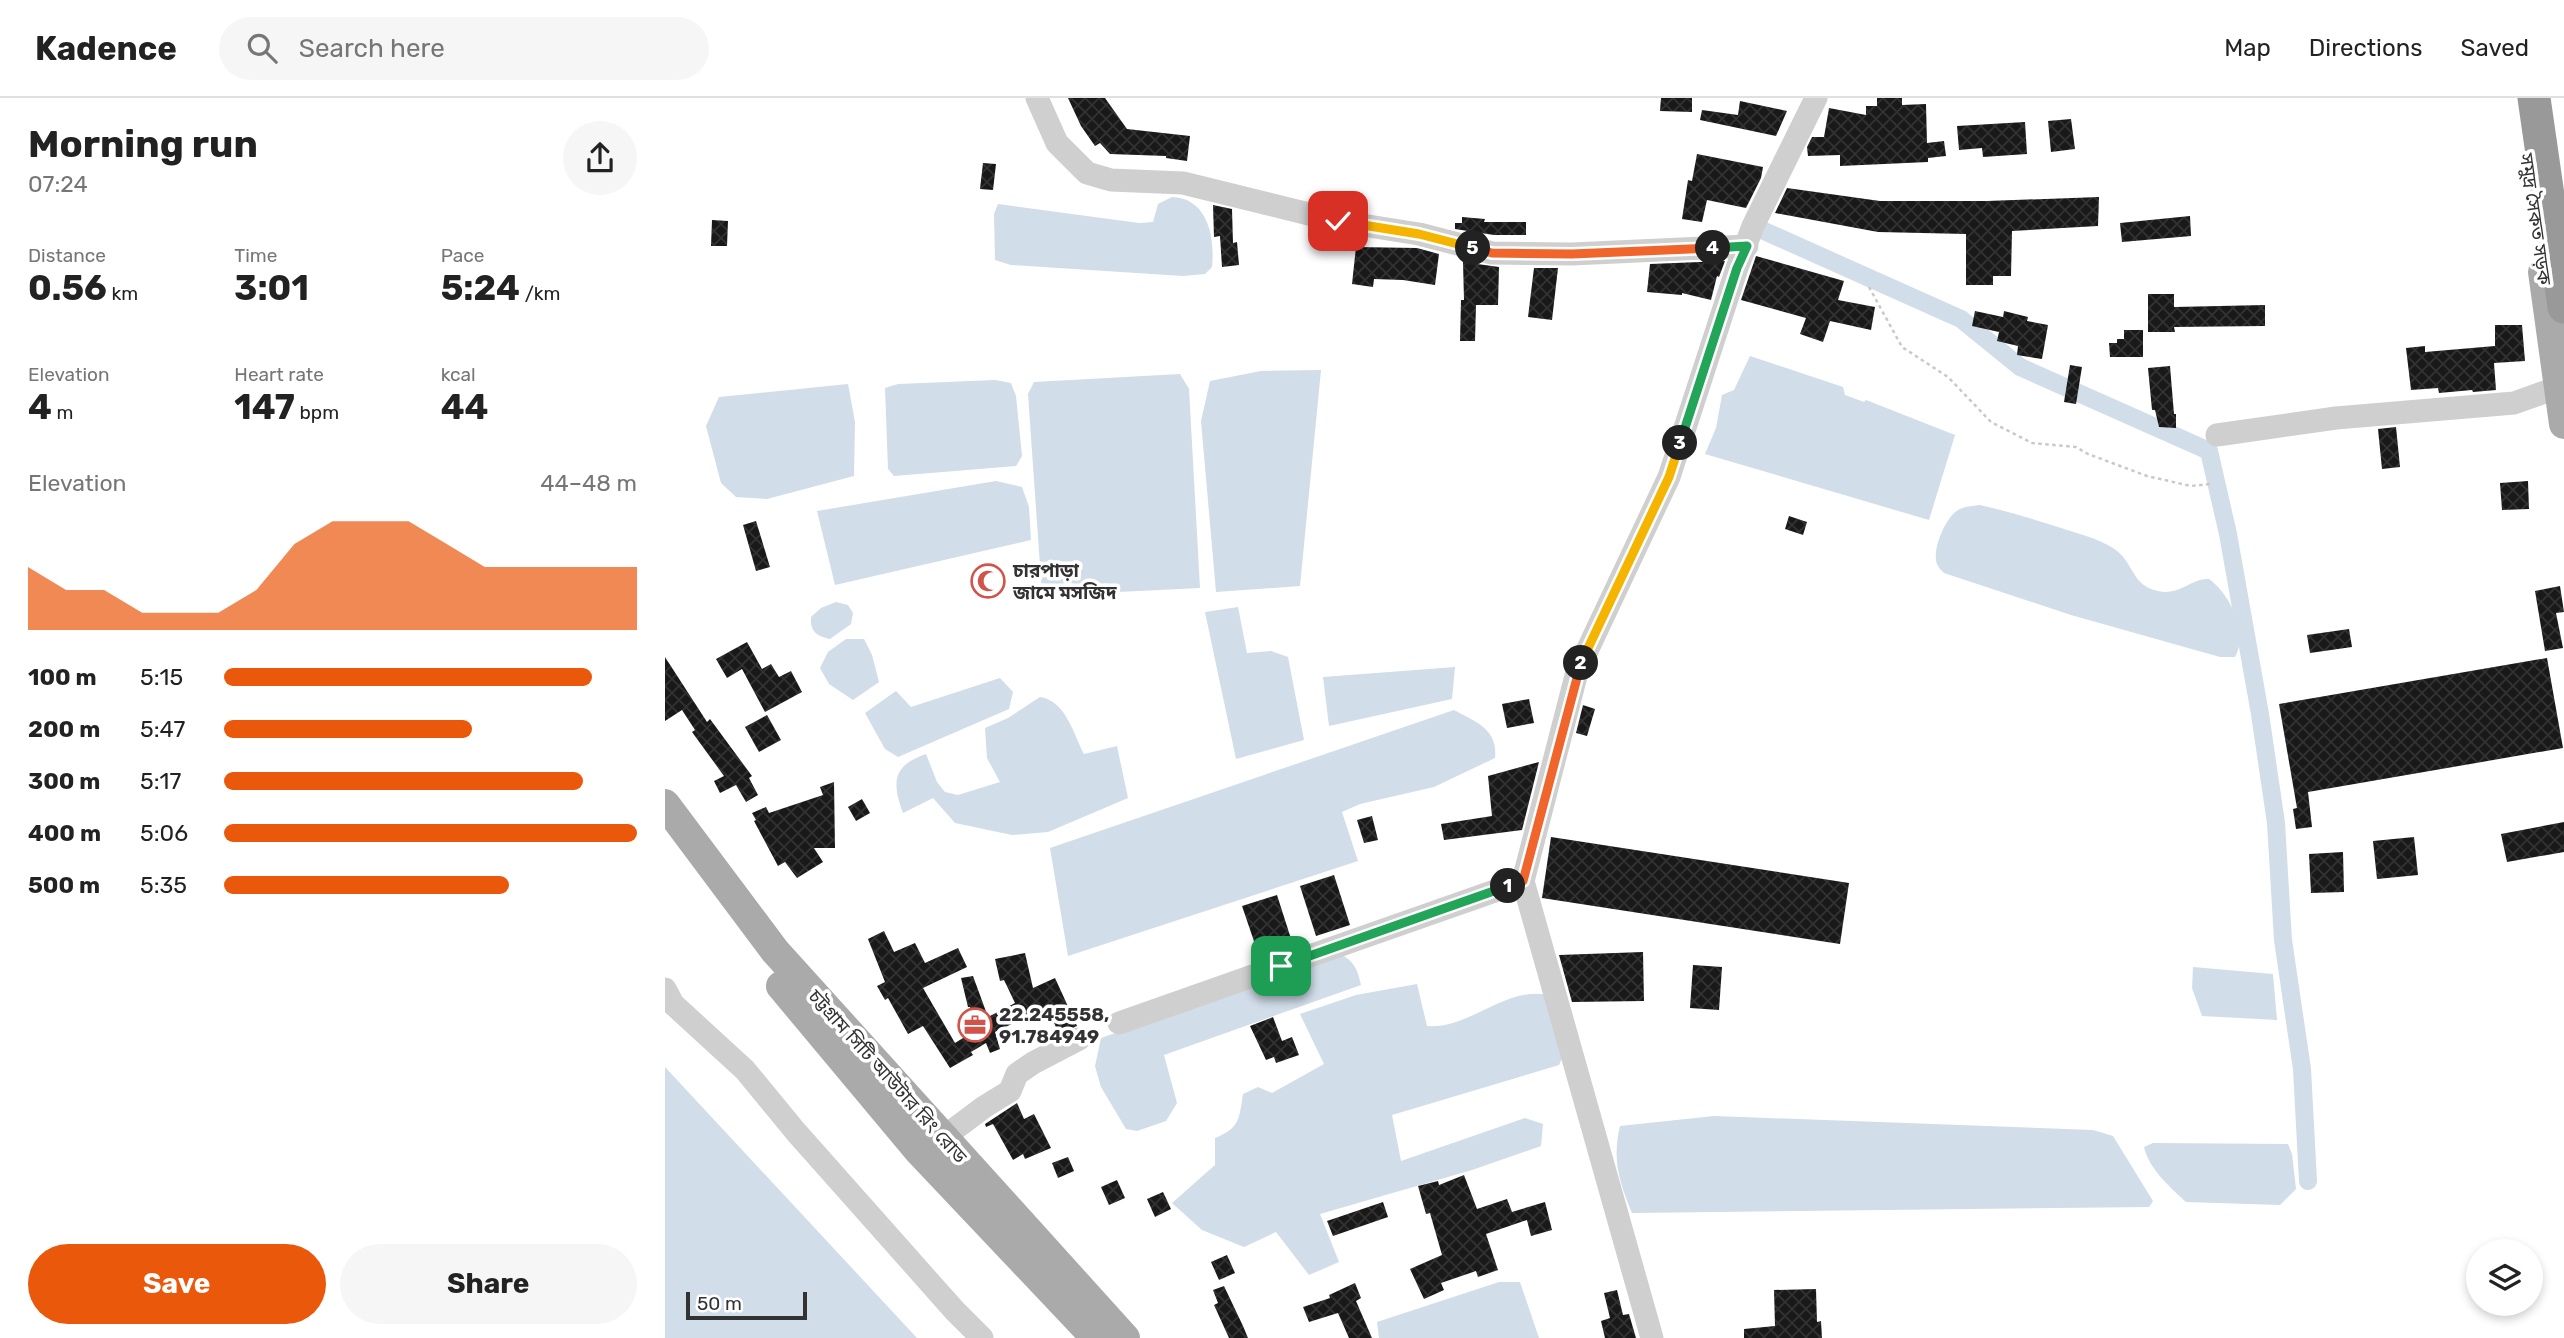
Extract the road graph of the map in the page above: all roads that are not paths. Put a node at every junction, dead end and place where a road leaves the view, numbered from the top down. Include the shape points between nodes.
1 (1037, 98) edge
2 (1816, 98) edge
3 (2519, 98) edge
4 (2534, 98) edge
5 (2554, 98) edge
6 (2564, 166) edge
7 (1747, 246) junction
8 (2564, 307) edge
9 (2559, 387) junction
10 (2564, 424) edge
11 (2217, 435) dead end
12 (665, 804) edge
13 (665, 839) edge
14 (1523, 881) junction
15 (665, 989) edge
16 (1119, 1023) dead end
17 (1079, 1039) dead end
18 (944, 1137) junction
19 (982, 1338) edge
20 (1096, 1338) edge
21 (1125, 1338) edge
22 (1652, 1338) edge

1 - 7 street via 1057,143 1087,173 1111,180 1183,183 1492,253
2 - 7 street
3 - 9 main road, সমুদ্র সৈকত সড়ক
4 - 8 highway
5 - 6 highway
7 - 14 street via 1669,477 1577,671
9 - 10 main road, সমুদ্র সৈকত সড়ক
9 - 11 street via 2514,403 2336,418
12 - 18 main road, চট্টগ্রাম সিটি আউটার রিং রোড via 775,951
13 - 20 main road, চট্টগ্রাম সিটি আউটার রিং রোড via 918,1150
14 - 16 street
14 - 22 street
15 - 19 street via 673,1004 745,1070
17 - 18 street via 1025,1068 1010,1091
18 - 21 main road, চট্টগ্রাম সিটি আউটার রিং রোড

